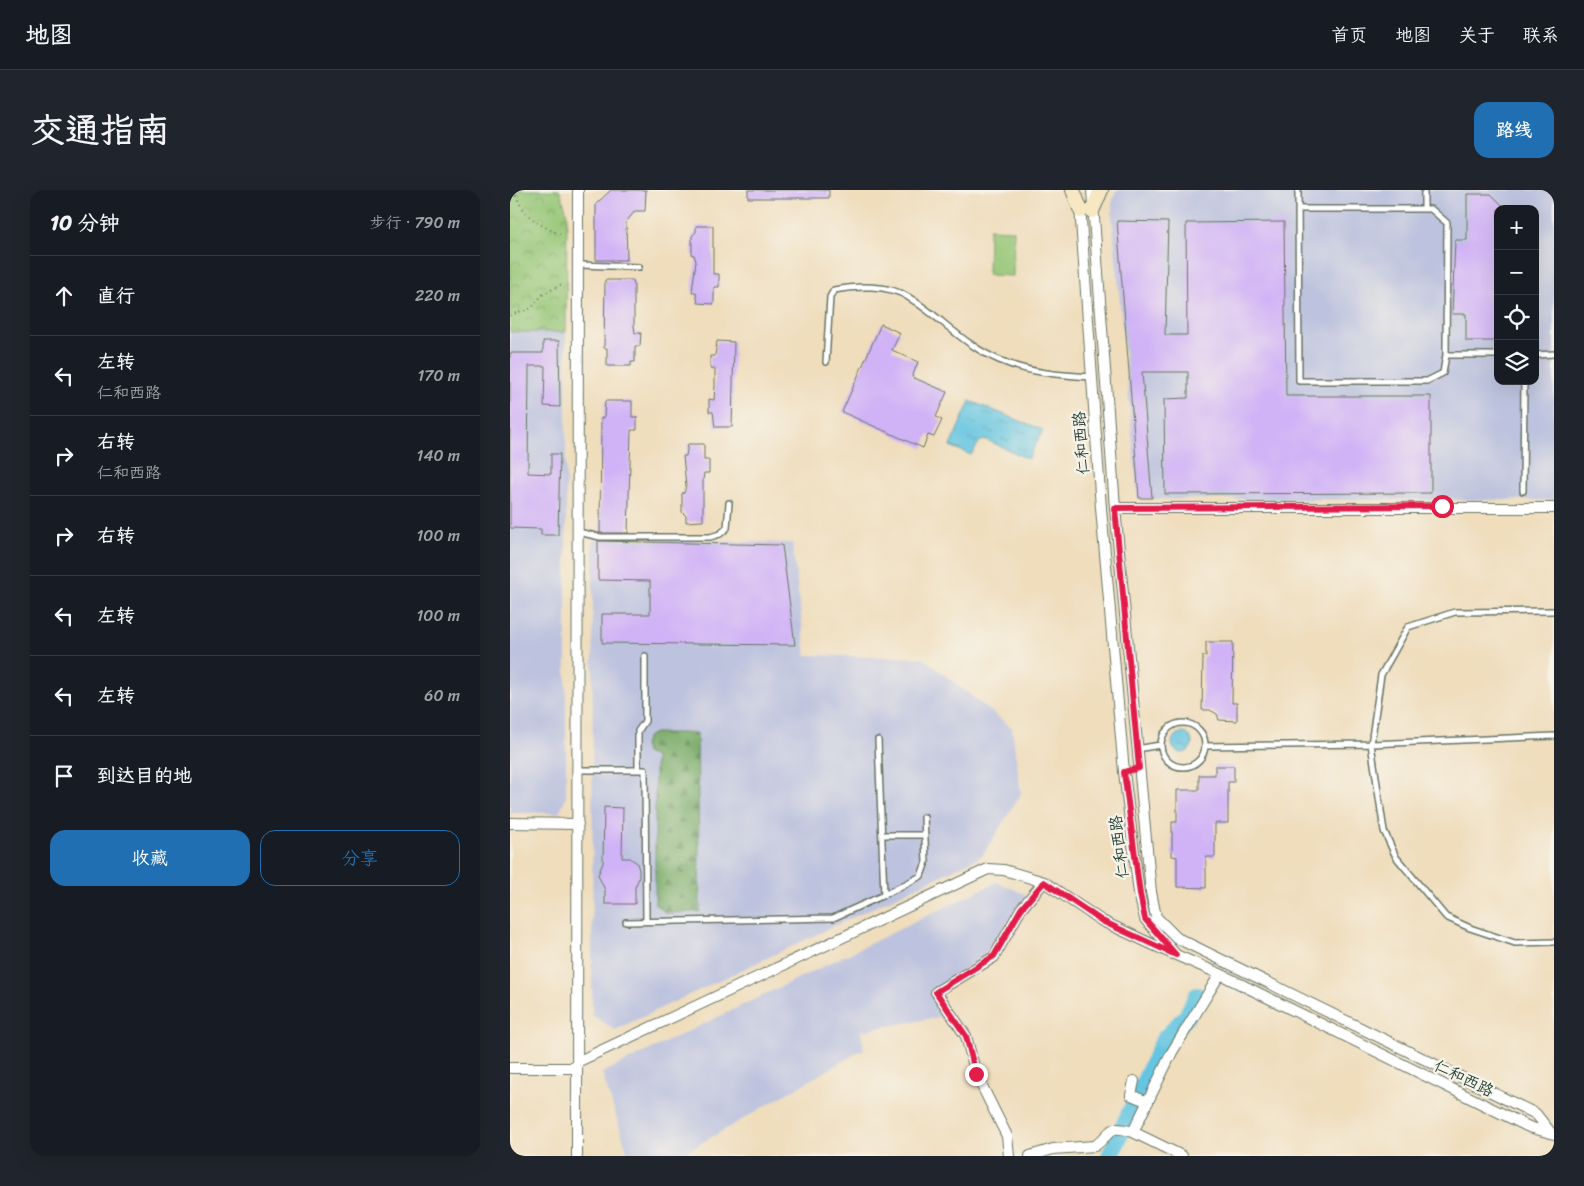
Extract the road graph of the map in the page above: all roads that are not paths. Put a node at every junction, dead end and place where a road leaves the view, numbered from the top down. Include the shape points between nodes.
1 (578, 190) edge
2 (1073, 190) edge
3 (1079, 190) edge
4 (1092, 190) edge
5 (1101, 190) edge
6 (1298, 190) edge
7 (1424, 193) dead end
8 (1300, 209) junction
9 (1424, 209) junction
10 (1086, 211) junction
11 (579, 265) junction
12 (638, 266) dead end
13 (1539, 354) edge
14 (1554, 354) edge
15 (1446, 355) junction
16 (1494, 355) edge
17 (826, 362) dead end
18 (1092, 377) junction
19 (1524, 385) edge
20 (1523, 491) dead end
21 (729, 503) dead end
22 (1115, 508) junction
23 (1554, 508) edge
24 (578, 532) junction
25 (1554, 611) edge
26 (645, 656) dead end
27 (1554, 736) edge
28 (878, 740) dead end
29 (1371, 744) junction
30 (1160, 745) junction
31 (1205, 746) junction
32 (1137, 749) junction
33 (1139, 768) junction
34 (578, 770) junction
35 (638, 770) junction
36 (1124, 772) junction
37 (924, 817) dead end
38 (510, 823) edge
39 (578, 824) junction
40 (882, 835) junction
41 (925, 835) junction
42 (1044, 882) junction
43 (884, 896) junction
44 (646, 920) junction
45 (626, 922) dead end
46 (1554, 942) edge
47 (1176, 955) junction
48 (1220, 974) junction
49 (577, 1065) junction
50 (510, 1068) edge
51 (1134, 1081) dead end
52 (1146, 1102) junction
53 (1131, 1131) junction
54 (1553, 1134) edge
55 (577, 1156) edge
56 (1009, 1156) edge
57 (1030, 1156) edge
58 (1182, 1156) edge

1 - 11 street
2 - 10 main road
3 - 10 street, 仁和西路
4 - 10 street, 仁和西路
5 - 10 main road
6 - 8 lane
7 - 9 lane
8 - 9 lane
8 - 15 lane via 1299,381 1427,381 1443,372
9 - 15 lane via 1431,209 1447,223
10 - 18 street, 仁和西路
10 - 22 street, 仁和西路
11 - 12 lane
11 - 24 street
13 - 14 lane
15 - 16 lane
17 - 18 lane via 830,297 834,290 858,285 907,296 964,342 997,360 1030,372
18 - 36 street, 仁和西路
19 - 20 lane
21 - 24 lane via 727,528 710,537 600,536
22 - 23 street
22 - 32 street, 仁和西路
24 - 34 street
25 - 29 lane via 1455,612 1408,627 1381,675
26 - 35 lane via 645,721 638,731
27 - 29 lane
28 - 40 lane
29 - 31 lane
29 - 46 lane via 1384,832 1396,857 1446,916 1515,943
30 - 31 lane via 1169,763 1182,767 1200,759
30 - 31 lane via 1166,730 1180,723 1200,731
30 - 32 lane
32 - 33 street, 仁和西路
33 - 36 street
33 - 54 street, 仁和西路 via 1156,917 1177,938 1536,1114
34 - 35 lane
34 - 39 street
35 - 44 lane via 645,770
36 - 47 street, 仁和西路 via 1145,919
37 - 41 lane
38 - 39 street
39 - 49 street
40 - 41 lane
40 - 43 lane
41 - 43 lane via 926,862 921,876
42 - 47 street via 1102,921
42 - 49 street via 988,868
42 - 56 street via 1021,909 994,956 936,992 966,1036 976,1074 1007,1136
43 - 44 lane via 833,918
44 - 45 lane
47 - 48 street, 仁和西路
48 - 52 street via 1172,1052
48 - 54 street, 仁和西路 via 1529,1127
49 - 50 street
49 - 55 street
51 - 52 street via 1131,1095
52 - 53 street
53 - 57 street via 1118,1127 1094,1146 1053,1149
53 - 58 street

